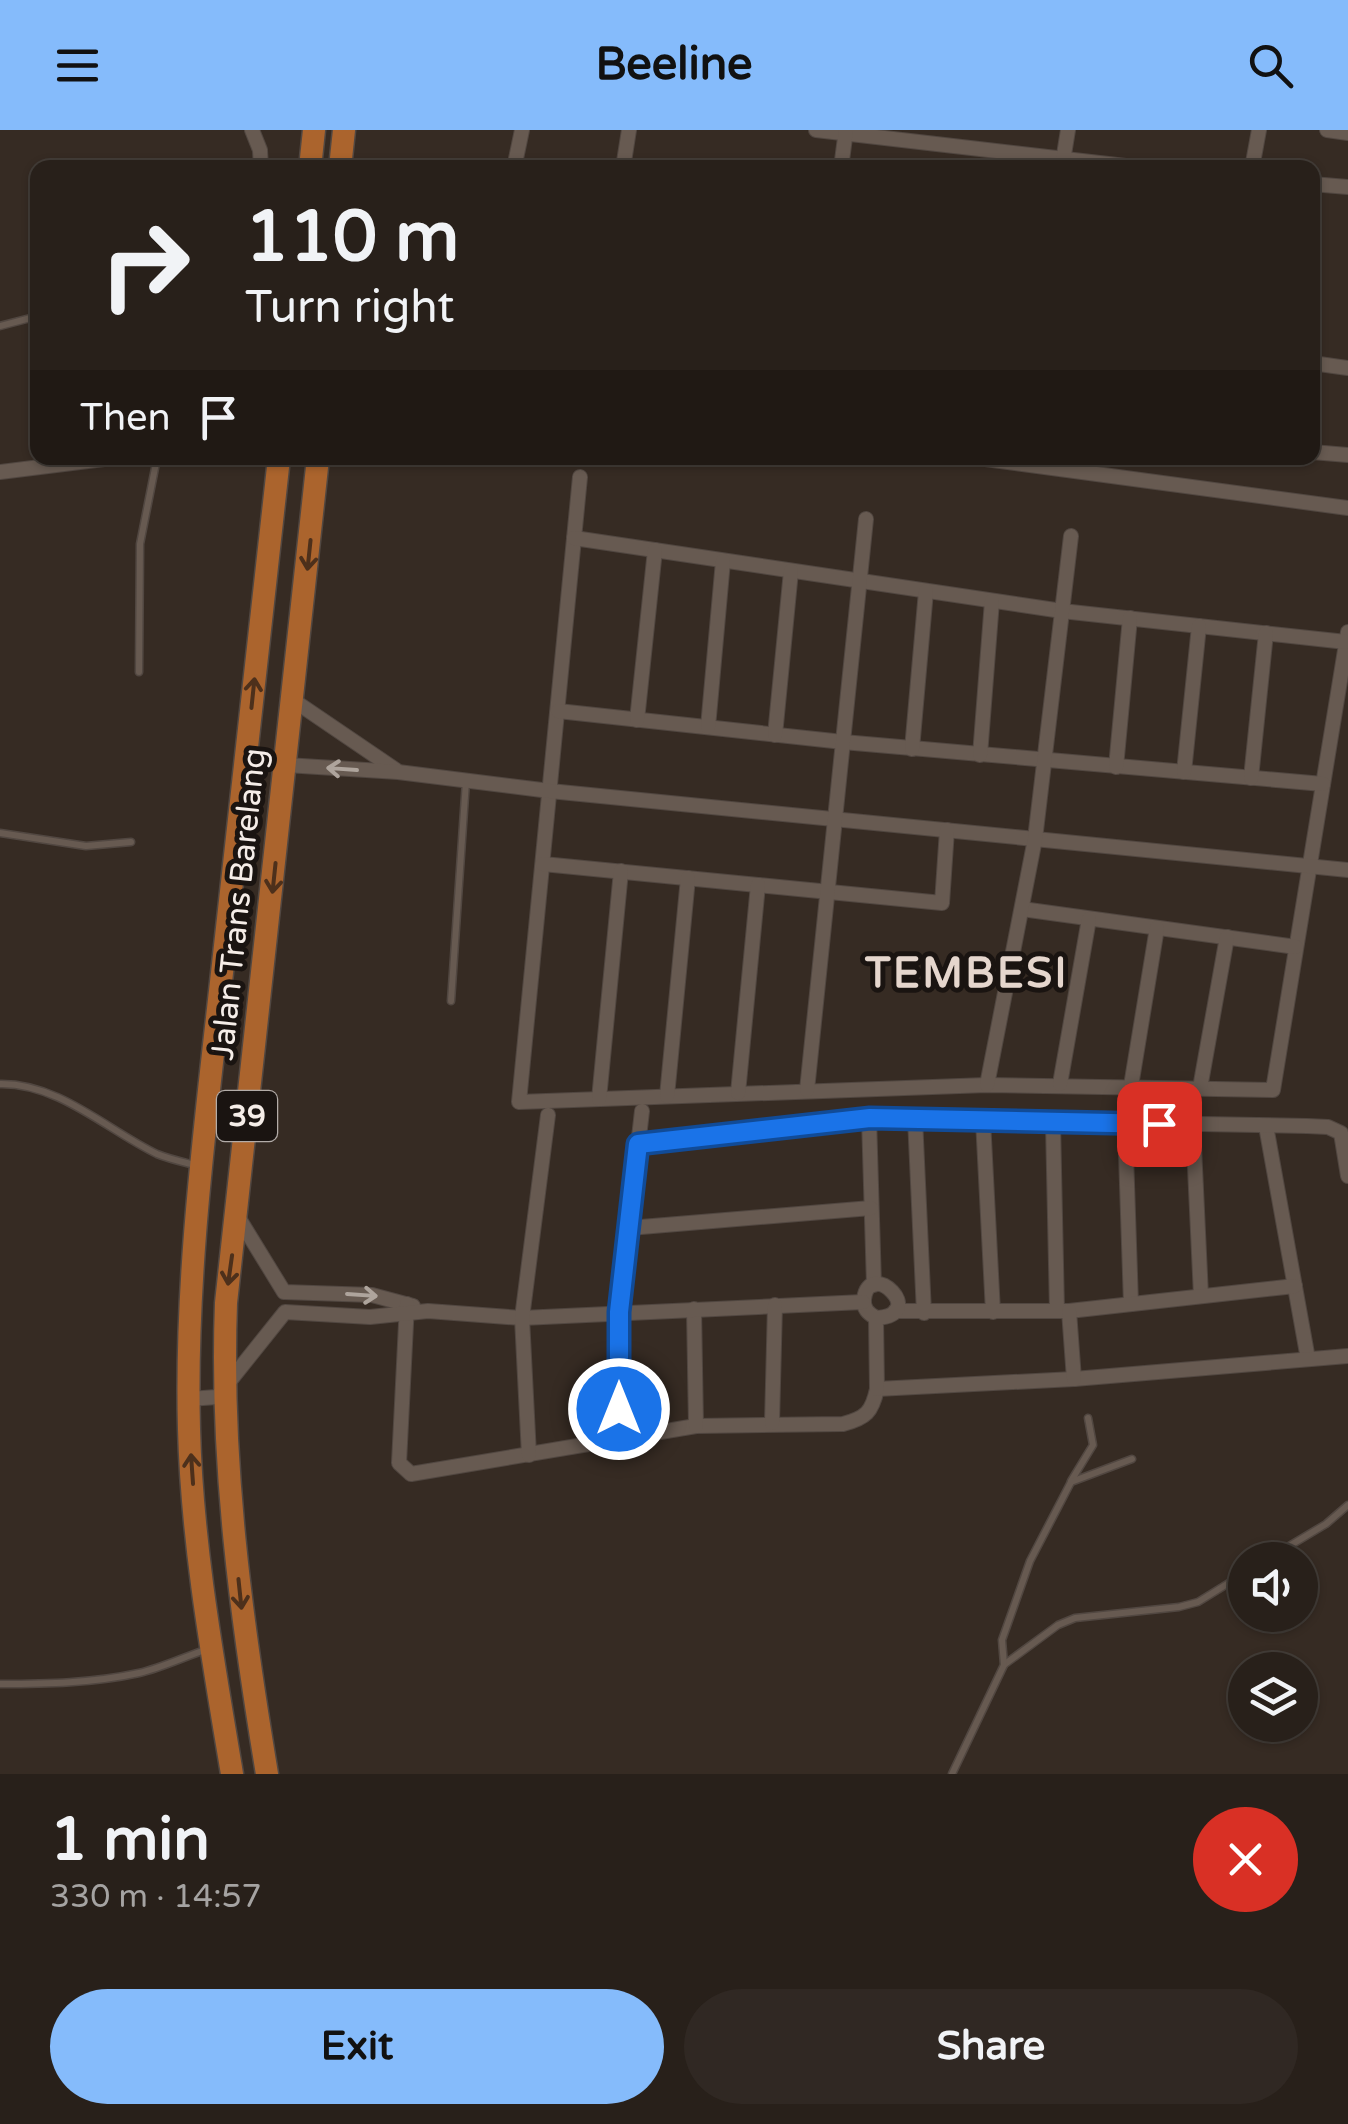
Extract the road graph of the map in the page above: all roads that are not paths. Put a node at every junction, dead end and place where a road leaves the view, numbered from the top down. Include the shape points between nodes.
1 (252, 130) edge
2 (314, 130) edge
3 (344, 130) edge
4 (522, 130) edge
5 (630, 130) edge
6 (816, 130) edge
7 (1068, 130) edge
8 (1259, 130) edge
9 (1327, 130) edge
10 (846, 131) edge
11 (1348, 133) edge
12 (261, 160) edge
13 (311, 160) edge
14 (341, 160) edge
15 (516, 160) edge
16 (624, 160) edge
17 (842, 160) edge
18 (1042, 160) edge
19 (1063, 160) edge
20 (1253, 160) edge
21 (1320, 185) edge
22 (1348, 187) edge
23 (30, 318) edge
24 (0, 326) edge
25 (1320, 364) edge
26 (1348, 368) edge
27 (1320, 453) edge
28 (1348, 455) edge
29 (56, 465) edge
30 (156, 465) edge
31 (278, 465) edge
32 (317, 465) edge
33 (1030, 465) edge
34 (0, 472) edge
35 (580, 477) dead end
36 (1348, 508) edge
37 (866, 519) dead end
38 (1071, 536) dead end
39 (574, 538) junction
40 (656, 550) junction
41 (723, 560) junction
42 (791, 571) junction
43 (860, 581) junction
44 (926, 591) junction
45 (992, 601) junction
46 (1062, 611) junction
47 (1130, 618) junction
48 (1199, 626) junction
49 (1266, 633) junction
50 (1347, 637) edge
51 (139, 672) dead end
52 (293, 700) junction
53 (558, 711) junction
54 (637, 720) junction
55 (708, 728) junction
56 (774, 735) junction
57 (843, 742) junction
58 (912, 748) junction
59 (980, 755) junction
60 (1046, 761) junction
61 (286, 765) junction
62 (1116, 767) junction
63 (398, 772) junction
64 (1184, 772) junction
65 (1252, 778) junction
66 (466, 780) junction
67 (1323, 784) junction
68 (550, 791) junction
69 (835, 819) junction
70 (948, 830) junction
71 (0, 833) edge
72 (1036, 838) junction
73 (131, 842) dead end
74 (542, 864) junction
75 (1310, 866) junction
76 (1348, 870) edge
77 (621, 871) junction
78 (688, 878) junction
79 (758, 885) junction
80 (828, 892) junction
81 (1022, 909) junction
82 (1088, 919) junction
83 (1157, 928) junction
84 (1227, 938) junction
85 (1296, 946) junction
86 (452, 1000) dead end
87 (0, 1084) edge
88 (987, 1084) junction
89 (1060, 1084) junction
90 (1131, 1086) junction
91 (1200, 1088) junction
92 (807, 1090) junction
93 (738, 1093) junction
94 (667, 1096) junction
95 (599, 1099) junction
96 (642, 1111) dead end
97 (548, 1114) dead end
98 (870, 1118) junction
99 (915, 1118) junction
100 (983, 1120) junction
101 (1054, 1122) junction
102 (1125, 1124) junction
103 (1193, 1125) junction
104 (1266, 1126) junction
105 (638, 1144) junction
106 (201, 1167) junction
107 (1348, 1176) edge
108 (872, 1208) junction
109 (237, 1216) junction
110 (628, 1228) junction
111 (874, 1285) junction
112 (1295, 1286) junction
113 (284, 1292) junction
114 (1202, 1296) junction
115 (863, 1302) junction
116 (1131, 1304) junction
117 (775, 1305) junction
118 (694, 1308) junction
119 (406, 1309) junction
120 (895, 1311) junction
121 (1063, 1311) junction
122 (284, 1312) junction
123 (619, 1312) junction
124 (993, 1312) junction
125 (924, 1313) junction
126 (522, 1318) junction
127 (876, 1318) junction
128 (1348, 1356) edge
129 (1308, 1359) junction
130 (1074, 1379) junction
131 (877, 1389) junction
132 (223, 1391) junction
133 (189, 1399) junction
134 (1088, 1418) dead end
135 (772, 1423) junction
136 (696, 1426) junction
137 (619, 1441) junction
138 (529, 1455) junction
139 (1132, 1459) dead end
140 (1071, 1482) junction
141 (1348, 1505) edge
142 (1296, 1542) edge
143 (1228, 1583) edge
144 (211, 1648) junction
145 (1004, 1665) junction
146 (0, 1684) edge
147 (232, 1774) edge
148 (267, 1774) edge
149 (952, 1774) edge

1 - 12 street
2 - 13 highway
3 - 14 highway
4 - 15 street
5 - 16 street
6 - 10 street
7 - 19 street
8 - 20 street
9 - 11 street
10 - 17 street
10 - 18 street
21 - 22 street
23 - 24 lane
25 - 26 street
27 - 28 street
29 - 34 street
30 - 51 lane via 140,544
106 -> 31 highway, Jalan Trans Barelang / 39
32 -> 52 highway, Jalan Trans Barelang / 39
33 - 36 street
35 - 39 street
37 - 43 street
38 - 46 street
39 - 40 street
39 - 53 street
40 - 41 street
40 - 54 street
41 - 42 street
41 - 55 street
42 - 43 street
42 - 56 street
43 - 44 street
43 - 57 street
44 - 45 street
44 - 58 street
45 - 46 street
45 - 59 street
46 - 47 street
46 - 60 street
47 - 48 street
47 - 62 street
48 - 49 street
48 - 64 street
49 - 50 street
49 - 65 street
50 - 67 street
52 - 61 highway, Jalan Trans Barelang / 39
52 - 63 street
53 - 54 street
53 - 68 street
54 - 55 street
55 - 56 street
56 - 57 street
57 - 58 street
57 - 69 street
58 - 59 street
59 - 60 street
60 - 62 street
60 - 72 street
63 -> 61 street
61 -> 109 highway, Jalan Trans Barelang / 39
62 - 64 street
63 - 66 street
64 - 65 street
65 - 67 street
66 - 68 street
66 - 86 lane
67 - 75 street
68 - 69 street
68 - 74 street
69 - 70 street
69 - 80 street
70 - 72 street
70 - 80 street via 942,903
71 - 73 lane via 86,846
72 - 75 street
72 - 81 street
74 - 77 street
74 - 95 street via 519,1102
75 - 76 street
75 - 85 street
77 - 78 street
77 - 95 street
78 - 79 street
78 - 94 street
79 - 80 street
79 - 93 street
80 - 92 street
81 - 82 street
81 - 88 street
82 - 83 street
82 - 89 street
83 - 84 street
83 - 90 street
84 - 85 street
84 - 91 street
85 - 91 street via 1273,1090
87 - 106 lane via 50,1095 160,1155
88 - 89 street
88 - 92 street
89 - 90 street
90 - 91 street
92 - 93 street
93 - 94 street
94 - 95 street
96 - 105 street
97 - 126 street
98 - 99 street
98 - 105 street
98 - 108 street
99 - 100 street
99 - 125 street
100 - 101 street
100 - 124 street
101 - 102 street
101 - 121 street
102 - 103 street
102 - 116 street
103 - 104 street
103 - 114 street
104 - 107 street via 1341,1133
104 - 112 street
105 - 110 street
106 - 133 highway, Jalan Trans Barelang / 39
108 - 110 street
108 - 111 street
109 - 113 street
109 -> 132 highway, Jalan Trans Barelang / 39
110 - 123 street
111 - 115 street
111 - 120 street via 894,1290
112 - 114 street
112 - 129 street
113 -> 119 street via 372,1295
113 - 122 street
114 - 116 street
115 - 117 street
115 - 127 street
116 - 121 street
117 - 118 street
117 - 135 street
118 - 123 street
118 - 136 street
119 - 122 street via 370,1317
119 - 126 street
119 - 138 street via 399,1463 404,1470 425,1473
120 - 125 street
120 - 127 street
121 - 124 street
121 - 130 street
122 - 132 street
123 - 126 street
123 - 137 street
124 - 125 street
126 - 138 street
127 - 131 street
128 - 129 street
129 - 130 street
130 - 131 street
131 - 135 street via 863,1419
132 - 133 street
132 -> 148 highway, Jalan Trans Barelang / 39 via 246,1644
144 -> 133 highway, Jalan Trans Barelang / 39
134 - 140 lane via 1093,1445
135 - 136 street
136 - 137 street
137 - 138 street
139 - 140 lane
140 - 145 lane via 1015,1602 1002,1640
141 - 142 lane
143 - 145 lane via 1179,1607 1058,1624
144 - 146 lane via 100,1680
144 - 147 highway, Jalan Trans Barelang / 39
145 - 149 lane

